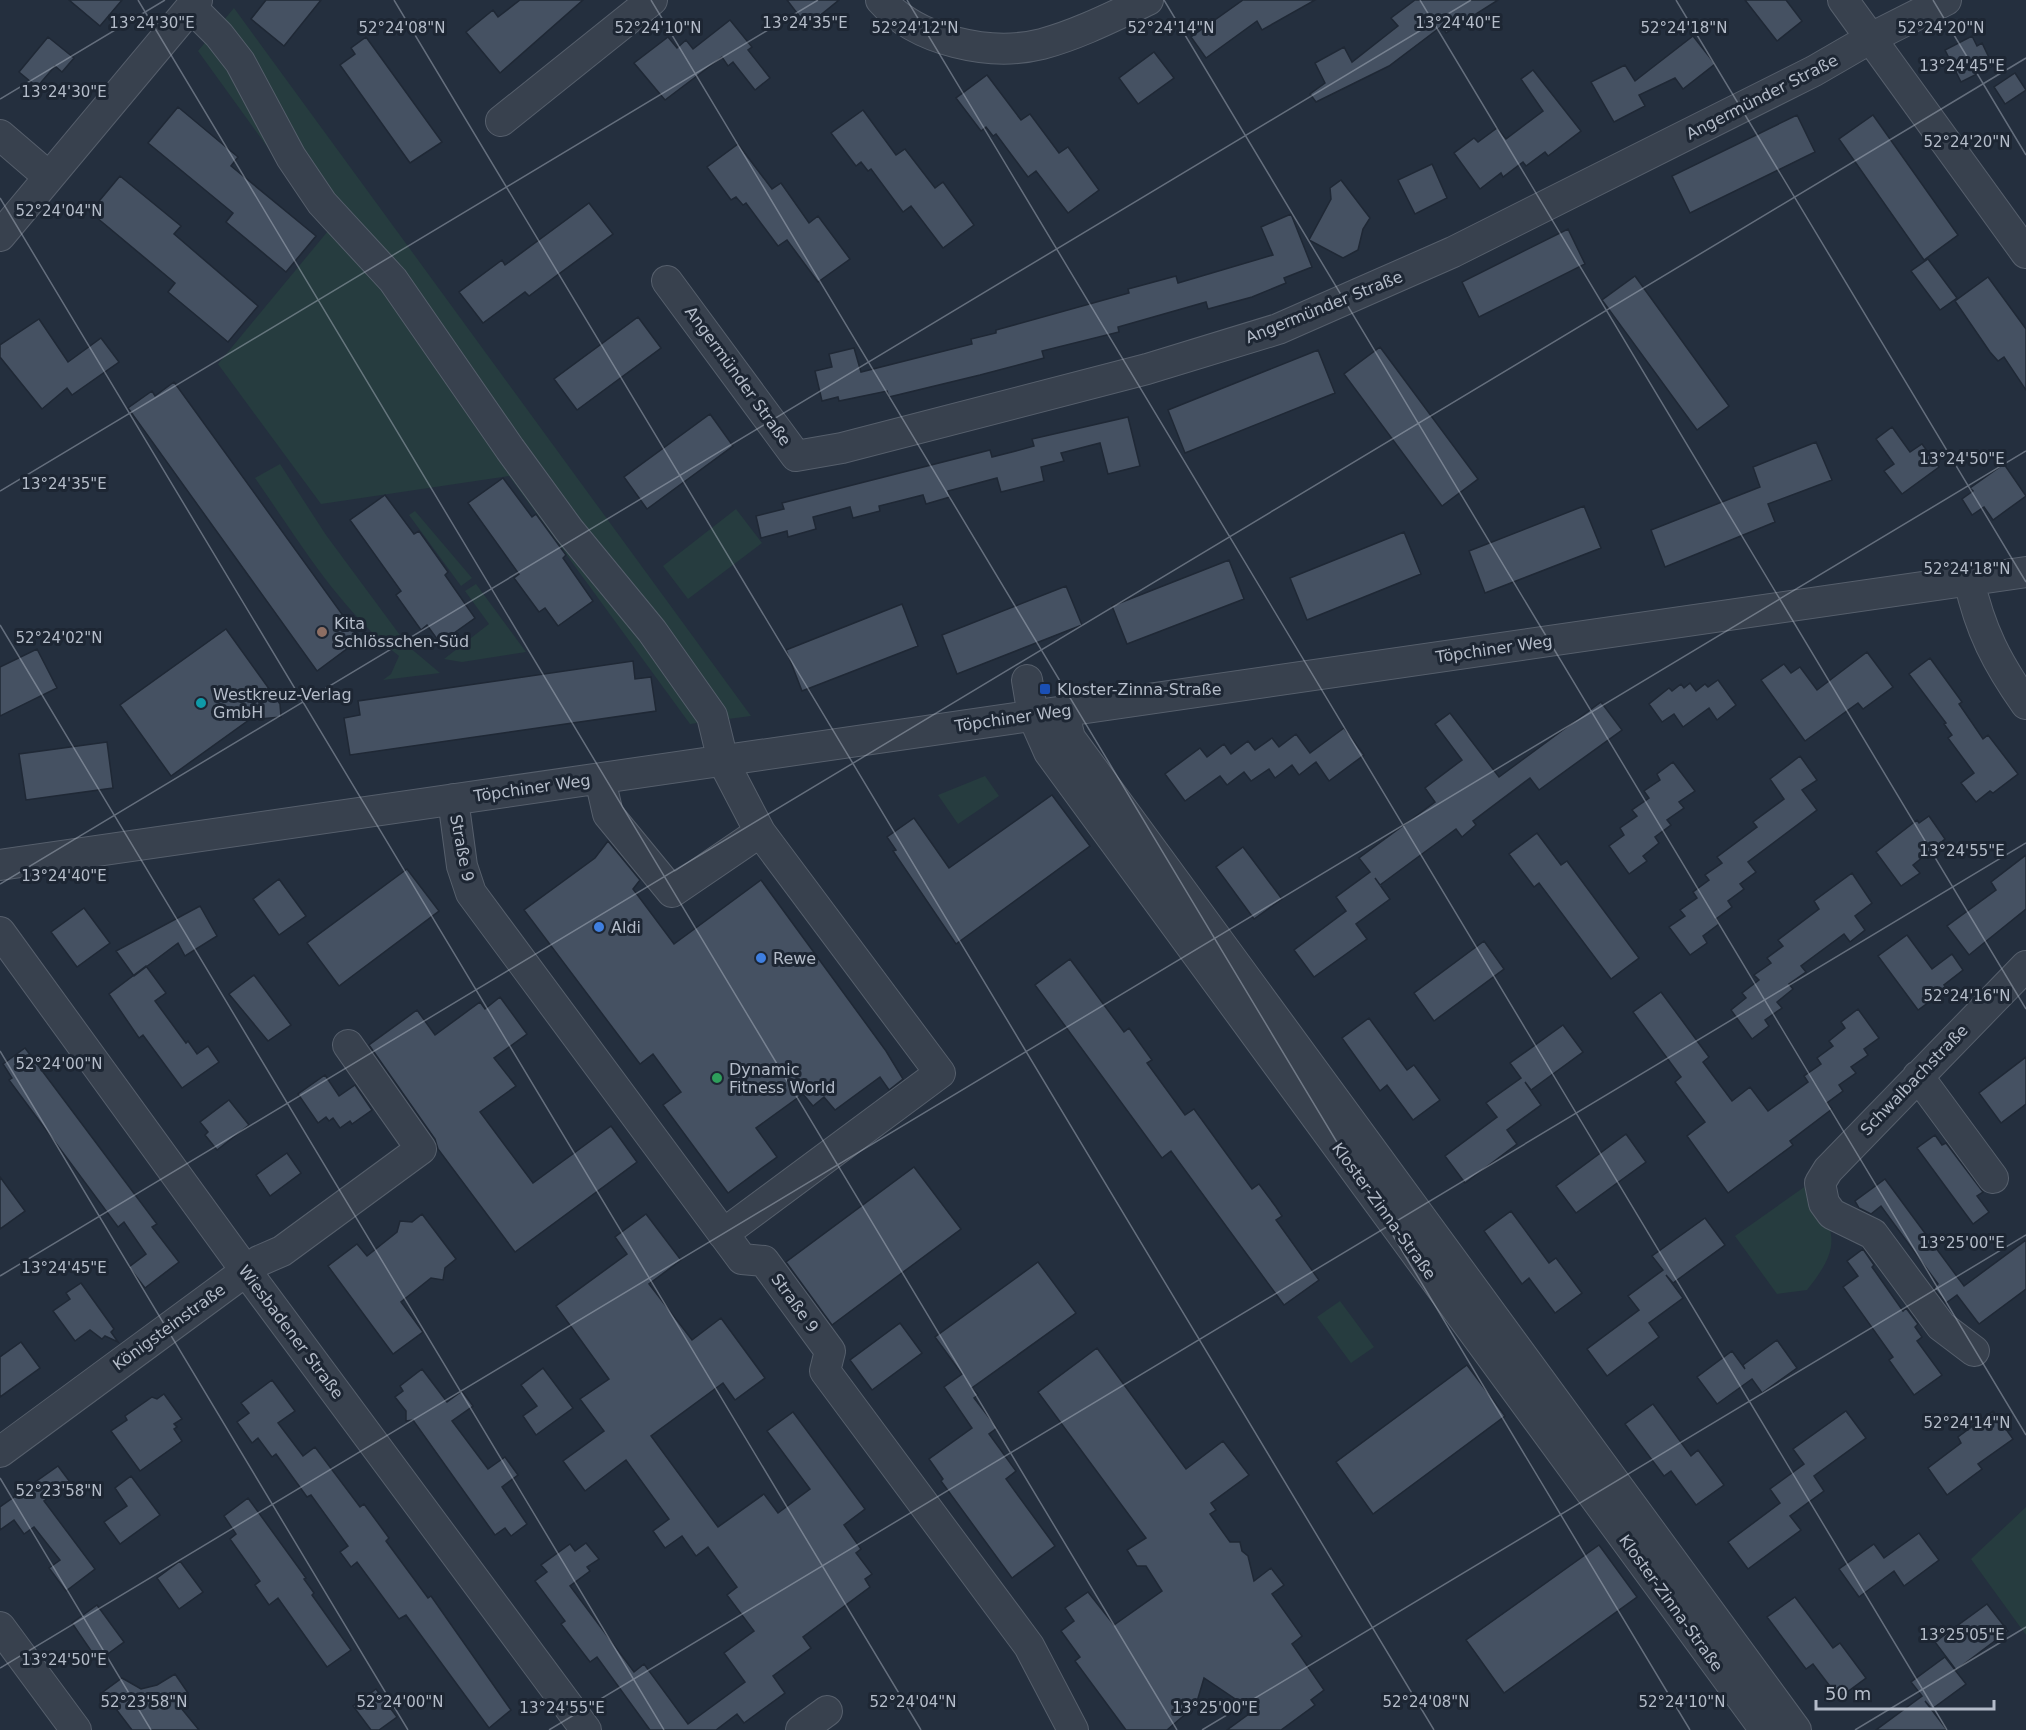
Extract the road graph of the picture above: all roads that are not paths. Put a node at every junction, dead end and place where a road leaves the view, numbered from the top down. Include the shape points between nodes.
1 (652, 0) edge
2 (881, 0) edge
3 (1148, 0) edge
4 (1843, 0) edge
5 (1946, 0) edge
6 (194, 3) edge
7 (1871, 38) junction
8 (501, 121) dead end
9 (0, 135) edge
10 (49, 177) junction
11 (0, 236) edge
12 (2026, 253) edge
13 (667, 281) dead end
14 (2026, 572) edge
15 (1969, 580) junction
16 (1027, 680) dead end
17 (2026, 704) edge
18 (1063, 711) junction
19 (1033, 716) junction
20 (723, 761) junction
21 (600, 779) junction
22 (453, 800) junction
23 (760, 832) junction
24 (0, 864) edge
25 (0, 932) edge
26 (2026, 966) edge
27 (348, 1045) dead end
28 (1918, 1076) junction
29 (1993, 1178) dead end
30 (723, 1234) junction
31 (246, 1271) junction
32 (1974, 1351) dead end
33 (0, 1452) edge
34 (0, 1627) edge
35 (827, 1711) dead end
36 (76, 1730) edge
37 (586, 1730) edge
38 (801, 1730) edge
39 (1073, 1730) edge
40 (1765, 1730) edge
41 (1796, 1730) edge

1 - 8 street
2 - 3 street via 907,24 942,40 1003,46 1039,45 1068,36
4 - 7 street
5 - 7 street, Angermünder Straße
6 - 10 street
6 - 20 street via 240,62 291,157 322,203 393,280 510,449 712,716
7 - 12 street
7 - 13 street, Angermünder Straße via 1814,71 1453,252 1278,329 1147,369 842,448 796,456
9 - 10 street
10 - 11 street
14 - 15 street, Töpchiner Weg
15 - 17 street via 1978,620
15 - 18 street, Töpchiner Weg
16 - 19 street, Kloster-Zinna-Straße
18 - 19 street, Töpchiner Weg
18 - 41 street, Kloster-Zinna-Straße via 1070,738
19 - 20 street, Töpchiner Weg
19 - 40 street, Kloster-Zinna-Straße via 1063,772
20 - 21 street, Töpchiner Weg
20 - 23 street
21 - 22 street, Töpchiner Weg
21 - 23 street via 608,814 672,892
22 - 24 street, Töpchiner Weg
22 - 30 street, Straße 9 via 462,866 471,893
23 - 30 street via 940,1073
25 - 31 street, Wiesbadener Straße
26 - 28 street, Schwalbachstraße
27 - 31 street, Königsteinstraße via 421,1149 282,1251
28 - 29 street
28 - 32 street, Schwalbachstraße via 1828,1170 1820,1191 1832,1214 1874,1234 1941,1326
30 - 39 street, Straße 9 via 742,1259 764,1261 830,1351 825,1371 1029,1646
31 - 33 street, Königsteinstraße
31 - 37 street, Wiesbadener Straße
34 - 36 street
35 - 38 street

